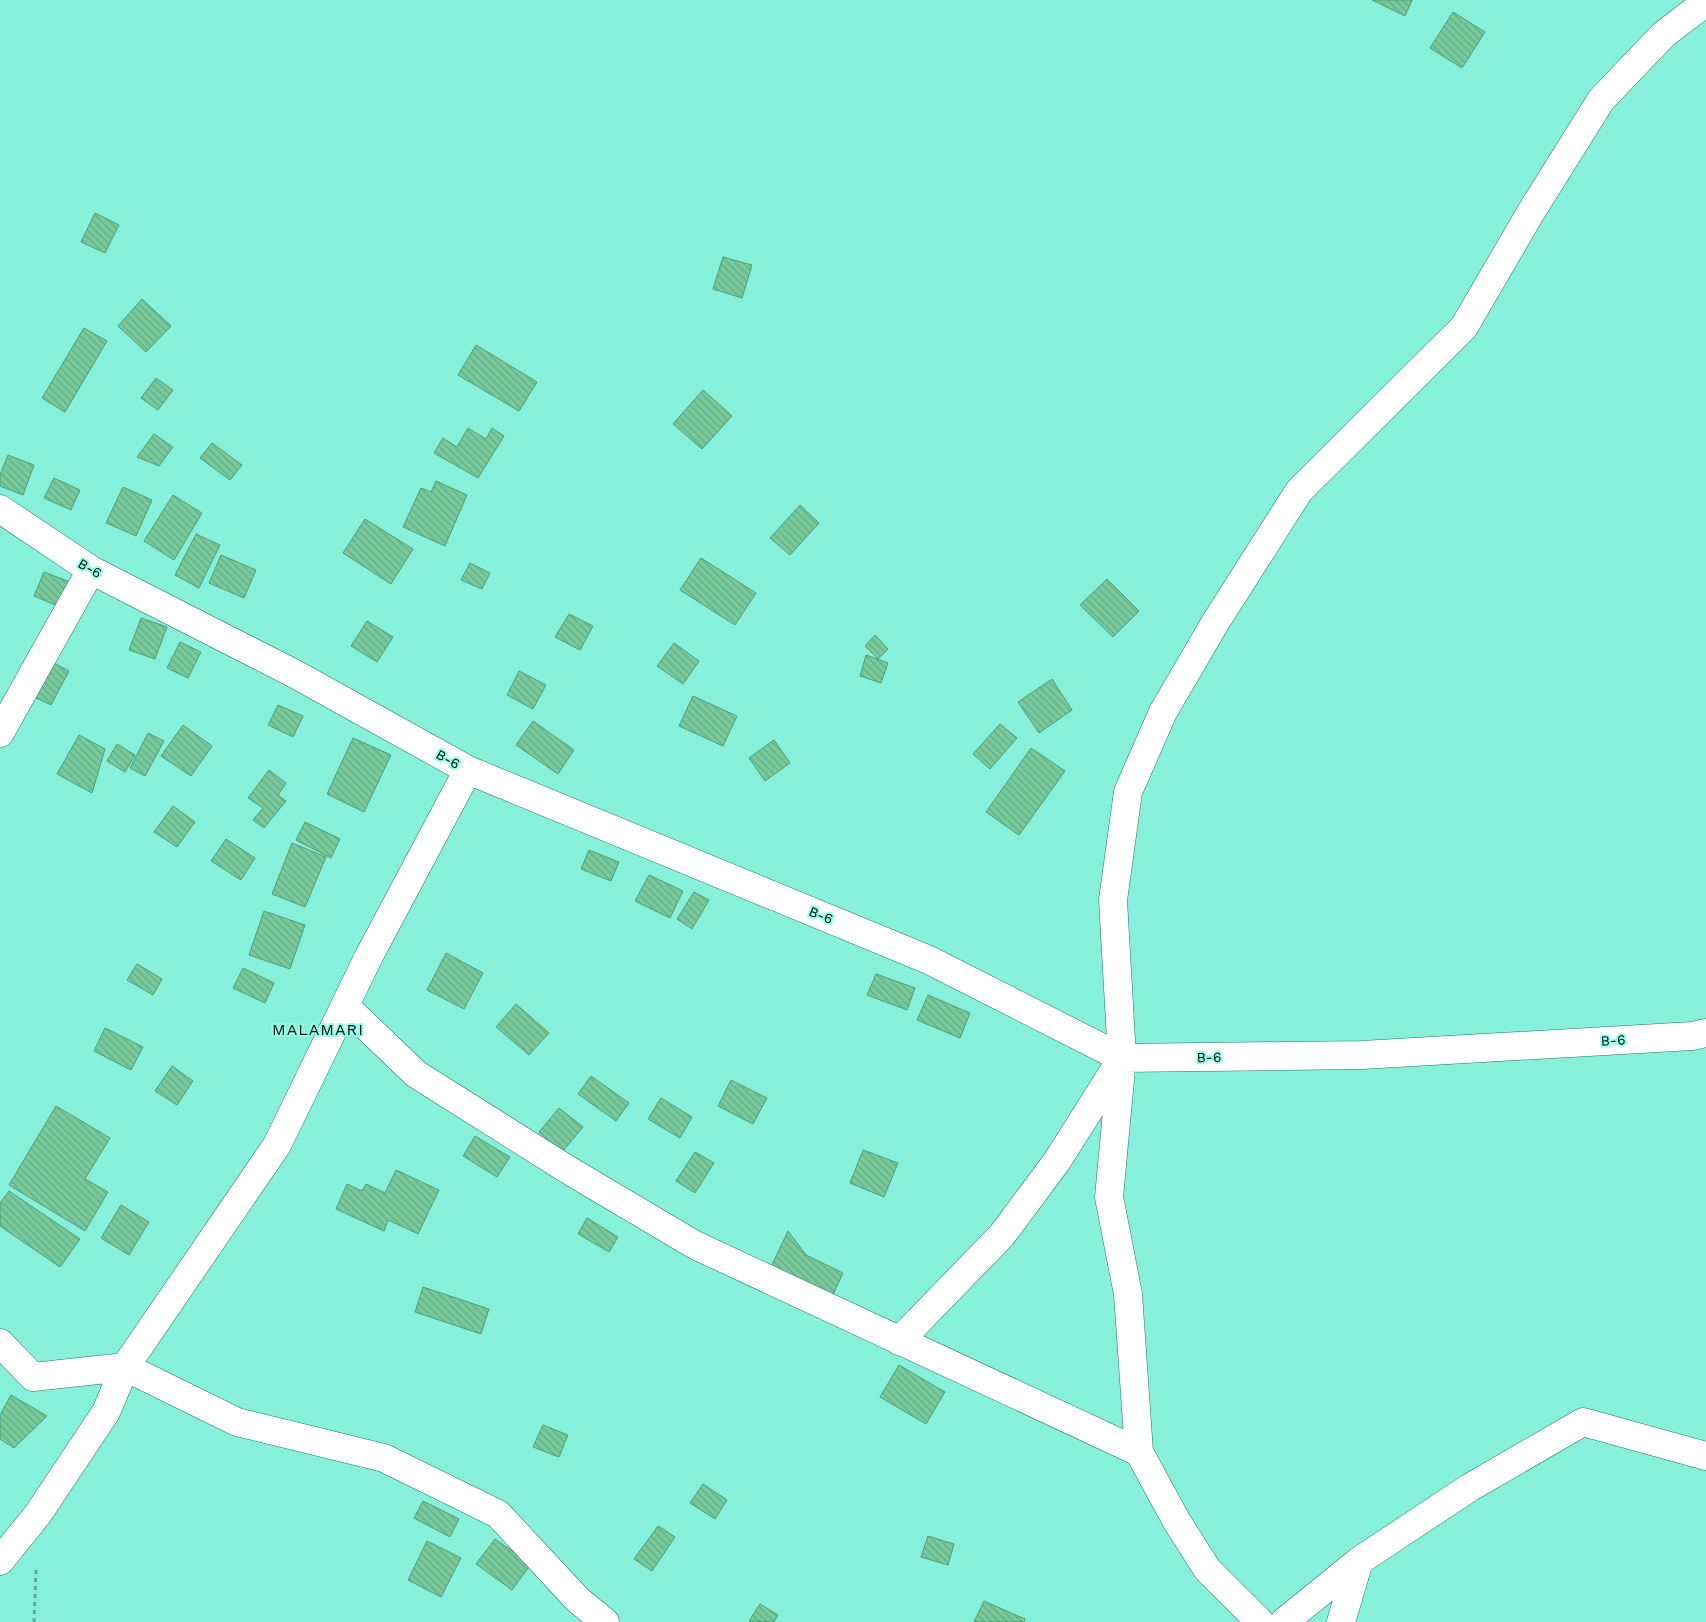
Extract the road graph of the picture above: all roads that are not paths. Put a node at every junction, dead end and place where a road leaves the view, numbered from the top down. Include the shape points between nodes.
1 (1706, 2) edge
2 (0, 509) edge
3 (90, 570) junction
4 (0, 733) edge
5 (468, 770) junction
6 (345, 1006) junction
7 (1706, 1033) edge
8 (1122, 1058) junction
9 (899, 1341) junction
10 (0, 1343) edge
11 (125, 1367) junction
12 (1139, 1452) junction
13 (1706, 1456) edge
14 (0, 1561) edge
15 (1359, 1561) junction
16 (605, 1622) edge
17 (1260, 1622) edge
18 (1284, 1622) edge
19 (1341, 1622) edge

1 - 8 street via 1663,35 1601,100 1464,327 1299,491 1163,712 1128,792 1113,900
2 - 3 street, B-6
3 - 4 street
3 - 5 street, B-6 via 295,674
5 - 6 street
5 - 8 street, B-6 via 929,960
6 - 9 street via 416,1074 570,1171 695,1245
6 - 11 street via 276,1145
7 - 8 street, B-6 via 1362,1054
8 - 9 street via 1057,1161 1002,1235
8 - 12 street via 1109,1197 1128,1294
9 - 12 street
10 - 11 street via 33,1377
11 - 14 street via 106,1412 38,1514
11 - 16 street via 237,1422 384,1458 498,1514 578,1600
12 - 17 street via 1207,1569
13 - 15 street via 1583,1422 1469,1488
15 - 18 street
15 - 19 street

